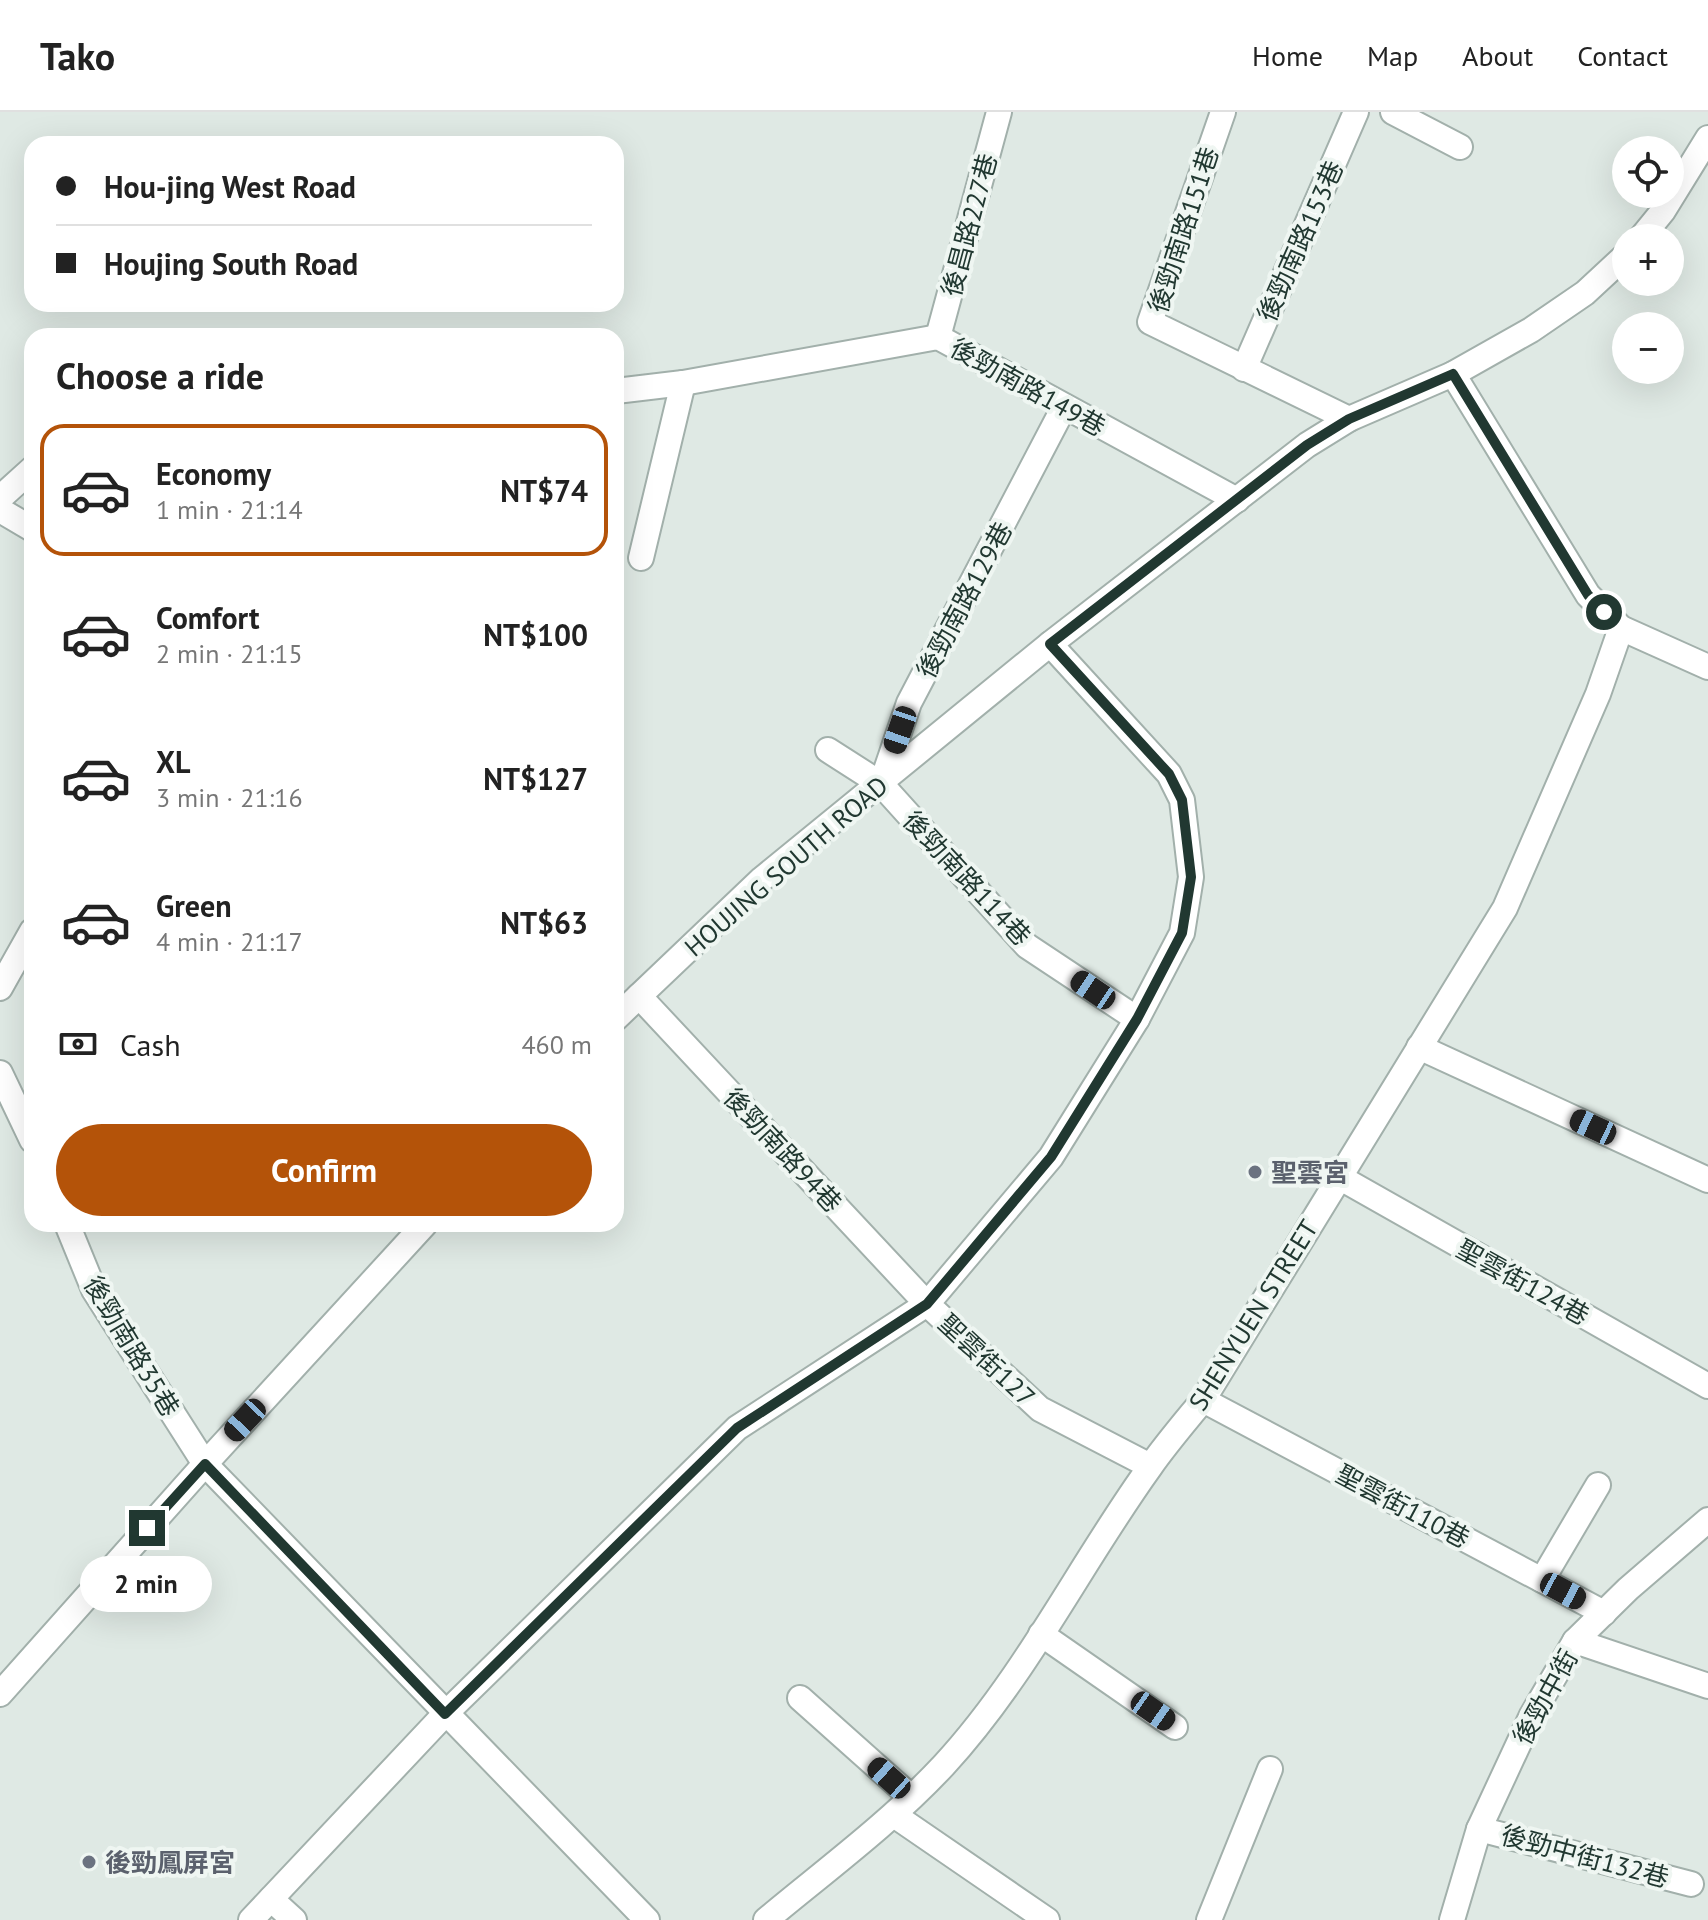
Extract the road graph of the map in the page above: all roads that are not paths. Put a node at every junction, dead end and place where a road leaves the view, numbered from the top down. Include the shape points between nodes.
1 (999, 112) edge
2 (1223, 112) edge
3 (1356, 112) edge
4 (1393, 112) edge
5 (1708, 138) edge
6 (1460, 147) dead end
7 (1652, 224) edge
8 (1612, 268) edge
9 (938, 337) junction
10 (1244, 369) junction
11 (1453, 374) junction
12 (683, 383) junction
13 (624, 390) edge
14 (1064, 407) junction
15 (1349, 419) junction
16 (24, 476) edge
17 (0, 498) edge
18 (1237, 500) junction
19 (0, 510) edge
20 (24, 524) edge
21 (641, 558) dead end
22 (1621, 628) junction
23 (1050, 644) junction
24 (1708, 667) edge
25 (828, 750) dead end
26 (881, 784) junction
27 (24, 945) edge
28 (0, 988) edge
29 (639, 996) junction
30 (624, 1010) edge
31 (1137, 1019) junction
32 (1419, 1047) junction
33 (0, 1073) edge
34 (24, 1123) edge
35 (1339, 1177) junction
36 (1708, 1180) edge
37 (70, 1232) edge
38 (418, 1232) edge
39 (927, 1304) junction
40 (1708, 1386) edge
41 (1203, 1400) junction
42 (205, 1464) junction
43 (1150, 1466) junction
44 (1598, 1485) dead end
45 (1708, 1520) edge
46 (1542, 1580) junction
47 (1604, 1613) junction
48 (1041, 1634) junction
49 (1575, 1641) junction
50 (1708, 1686) edge
51 (0, 1694) edge
52 (800, 1698) dead end
53 (445, 1714) junction
54 (1175, 1727) dead end
55 (1270, 1769) dead end
56 (911, 1797) junction
57 (894, 1815) junction
58 (1479, 1829) junction
59 (1691, 1884) dead end
60 (271, 1899) junction
61 (251, 1920) edge
62 (294, 1920) edge
63 (647, 1920) edge
64 (766, 1920) edge
65 (1047, 1920) edge
66 (1209, 1920) edge
67 (1452, 1920) edge

1 - 9 street, 後昌路227巷
2 - 10 street, 後勁南路151巷 via 1150,322
3 - 10 street, 後勁南路153巷
4 - 6 street
5 - 7 street
8 - 11 street, HOUJING SOUTH ROAD via 1531,330
9 - 12 street, 後勁南路149巷
9 - 14 street, 後勁南路149巷
10 - 15 street, 後勁南路151巷
11 - 15 street, HOUJING SOUTH ROAD
11 - 22 street via 1588,595
12 - 13 street, 後勁南路149巷
12 - 21 street
14 - 18 street, 後勁南路149巷
14 - 26 street, 後勁南路129巷 via 909,703
15 - 18 street, HOUJING SOUTH ROAD
16 - 17 street
18 - 23 street, HOUJING SOUTH ROAD
19 - 20 street
22 - 24 street
22 - 32 street, SHENYUEN STREET via 1598,694 1505,908
23 - 26 street, HOUJING SOUTH ROAD
23 - 31 street, 聖雲街127 via 1169,774 1182,800 1191,877 1186,917
25 - 26 street
26 - 29 street, HOUJING SOUTH ROAD via 762,879
26 - 31 street, 後勁南路114巷 via 1027,946
27 - 28 street
29 - 30 street, HOUJING SOUTH ROAD
29 - 39 street, 後勁南路94巷
31 - 39 street, 聖雲街127 via 1051,1157
32 - 35 street, SHENYUEN STREET
32 - 36 street
33 - 34 street
35 - 40 street, 聖雲街124巷
35 - 41 street, SHENYUEN STREET
37 - 42 street, 後勁南路35巷 via 94,1290
38 - 42 street
39 - 43 street, 聖雲街127 via 1040,1409
39 - 53 street via 737,1428
41 - 43 street, SHENYUEN STREET
41 - 46 street, 聖雲街110巷
42 - 51 street
42 - 53 street, 後勁南路35巷
43 - 48 street, SHENYUEN STREET
44 - 46 street
45 - 47 street, 後勁中街
46 - 47 street, 聖雲街110巷
47 - 49 street, 後勁中街
48 - 54 street
48 - 56 street, SHENYUEN STREET via 981,1720
49 - 50 street
49 - 58 street, 後勁中街 via 1532,1715
52 - 56 street
53 - 60 street
53 - 63 street, 後勁南路35巷
55 - 66 street
56 - 57 street, SHENYUEN STREET
57 - 64 street, SHENYUEN STREET
57 - 65 street
58 - 59 street, 後勁中街132巷
58 - 67 street, 後勁中街
60 - 61 street
60 - 62 street

